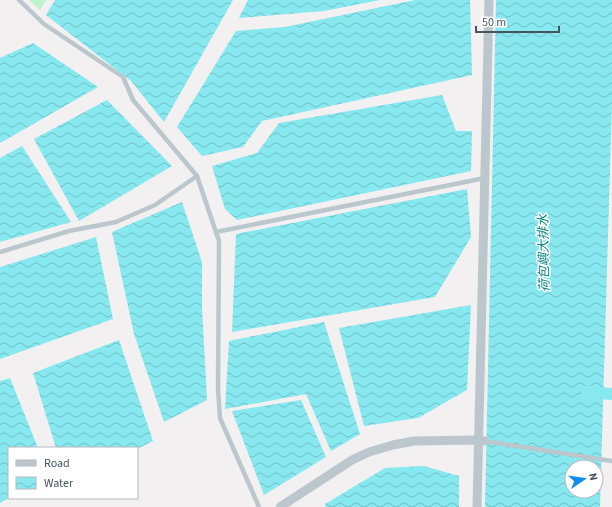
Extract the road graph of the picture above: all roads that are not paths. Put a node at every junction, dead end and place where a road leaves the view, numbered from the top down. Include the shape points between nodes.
1 (19, 0) edge
2 (489, 0) edge
3 (197, 176) junction
4 (485, 178) junction
5 (216, 232) junction
6 (0, 252) edge
7 (481, 440) junction
8 (612, 461) edge
9 (259, 507) edge
10 (280, 507) edge
11 (477, 507) edge

1 - 3 lane via 44,24 123,77 133,100
2 - 4 street
3 - 5 lane
3 - 6 lane via 155,205 116,222 69,231
4 - 5 lane
4 - 7 street
5 - 9 lane via 219,241 220,418
7 - 8 lane
7 - 10 street via 414,441 369,452 352,460
7 - 11 street

